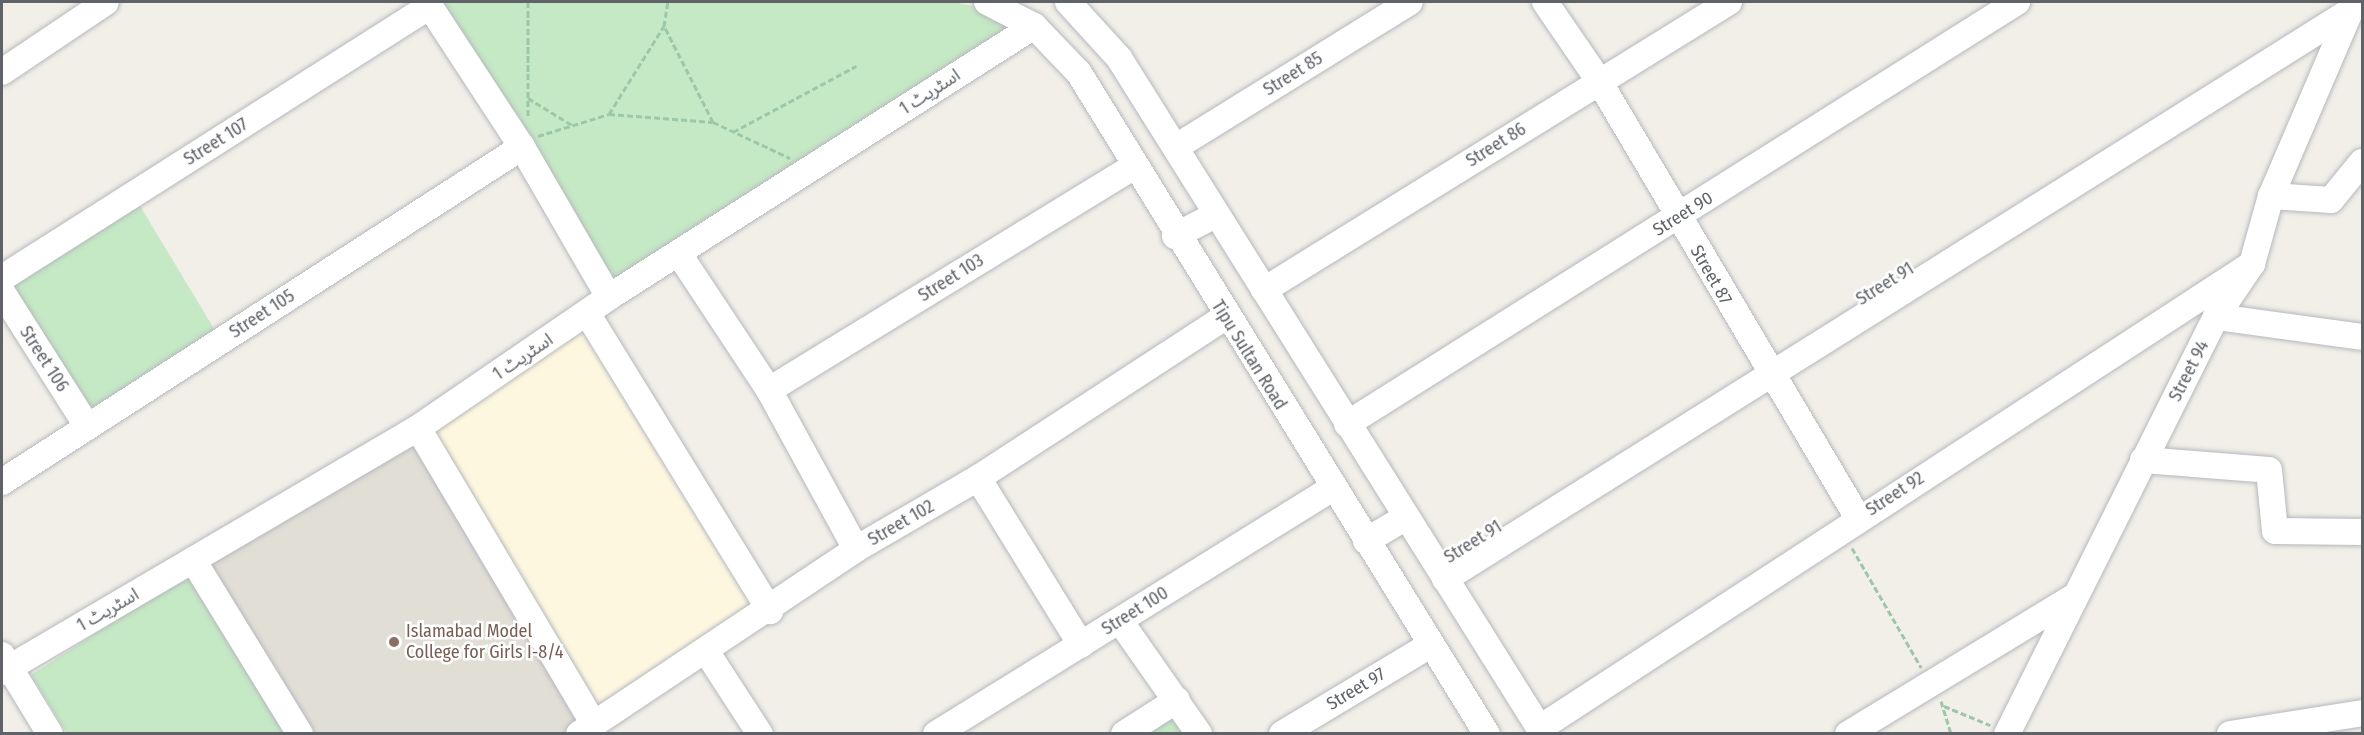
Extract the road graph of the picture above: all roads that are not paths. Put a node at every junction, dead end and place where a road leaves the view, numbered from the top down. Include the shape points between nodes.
1 (106, 2) edge
2 (987, 2) edge
3 (1068, 2) edge
4 (1410, 2) edge
5 (1545, 2) edge
6 (1729, 2) edge
7 (2017, 2) edge
8 (428, 4) edge
9 (2346, 5) edge
10 (1034, 26) junction
11 (2, 72) edge
12 (1599, 81) junction
13 (526, 138) junction
14 (1176, 147) junction
15 (2362, 162) edge
16 (1132, 167) junction
17 (2271, 196) junction
18 (1217, 214) junction
19 (1678, 218) junction
20 (1175, 236) junction
21 (679, 254) junction
22 (2252, 264) junction
23 (2, 278) edge
24 (1264, 290) junction
25 (2, 292) edge
26 (609, 297) junction
27 (587, 313) junction
28 (2216, 316) junction
29 (1225, 317) junction
30 (2362, 337) edge
31 (1766, 369) junction
32 (769, 390) junction
33 (1347, 424) junction
34 (87, 426) junction
35 (418, 428) junction
36 (2143, 460) junction
37 (978, 478) junction
38 (2, 482) edge
39 (1333, 488) junction
40 (1406, 517) junction
41 (1850, 523) junction
42 (2362, 532) edge
43 (1366, 541) junction
44 (856, 549) junction
45 (193, 560) junction
46 (1441, 572) junction
47 (2073, 597) junction
48 (770, 610) junction
49 (1120, 621) junction
50 (1081, 645) junction
51 (1430, 645) junction
52 (706, 651) junction
53 (4, 665) edge
54 (1177, 700) junction
55 (2362, 713) edge
56 (586, 729) edge
57 (1541, 731) edge
58 (2008, 733) edge
59 (50, 734) edge
60 (300, 734) edge
61 (760, 734) edge
62 (936, 734) edge
63 (1124, 734) edge
64 (1199, 734) edge
65 (1282, 734) edge
66 (1487, 734) edge
67 (1848, 734) edge
68 (2230, 734) edge

1 - 11 street
2 - 10 street, Tipu Sultan Road
3 - 14 street via 1119,58
4 - 14 street, Street 85
5 - 12 street, Street 87
6 - 12 street, Street 86
7 - 19 street, Street 90
8 - 13 street
8 - 23 street, Street 107
9 - 17 street, Street 94
9 - 31 street, Street 91
10 - 16 street, Tipu Sultan Road via 1079,73
10 - 21 street, اسٹریٹ 1
12 - 19 street, Street 87
12 - 24 street, Street 86
13 - 26 street
13 - 34 street, Street 105
14 - 18 street
15 - 17 street via 2331,200
16 - 20 street, Tipu Sultan Road
16 - 32 street, Street 103
17 - 22 street, Street 94
18 - 20 street
18 - 24 street
19 - 31 street, Street 87
19 - 33 street, Street 90
20 - 29 street, Tipu Sultan Road
21 - 26 street, اسٹریٹ 1
21 - 32 street
22 - 28 street, Street 94
22 - 41 street, Street 92
24 - 33 street
25 - 34 street, Street 106
26 - 27 street, اسٹریٹ 1
27 - 35 street, اسٹریٹ 1
27 - 48 street
28 - 30 street
28 - 36 street, Street 94
29 - 37 street, Street 102
29 - 39 street, Tipu Sultan Road
31 - 41 street, Street 87
31 - 46 street, Street 91
32 - 44 street
33 - 40 street
34 - 38 street, Street 105
35 - 45 street, اسٹریٹ 1
35 - 56 street
36 - 42 street via 2269,470 2275,531
36 - 47 street, Street 94
37 - 44 street, Street 102
37 - 50 street
39 - 43 street, Tipu Sultan Road
39 - 49 street, Street 100
40 - 43 street
40 - 46 street
41 - 57 street, Street 92
43 - 51 street, Tipu Sultan Road
44 - 48 street, Street 102
45 - 53 street, اسٹریٹ 1
45 - 60 street
46 - 57 street
47 - 58 street, Street 94
47 - 67 street
48 - 52 street, Street 102
49 - 50 street, Street 100
49 - 54 street
50 - 62 street, Street 100
51 - 65 street, Street 97
51 - 66 street, Tipu Sultan Road
52 - 56 street, Street 102
52 - 61 street
53 - 59 street
54 - 63 street
54 - 64 street
55 - 68 street

